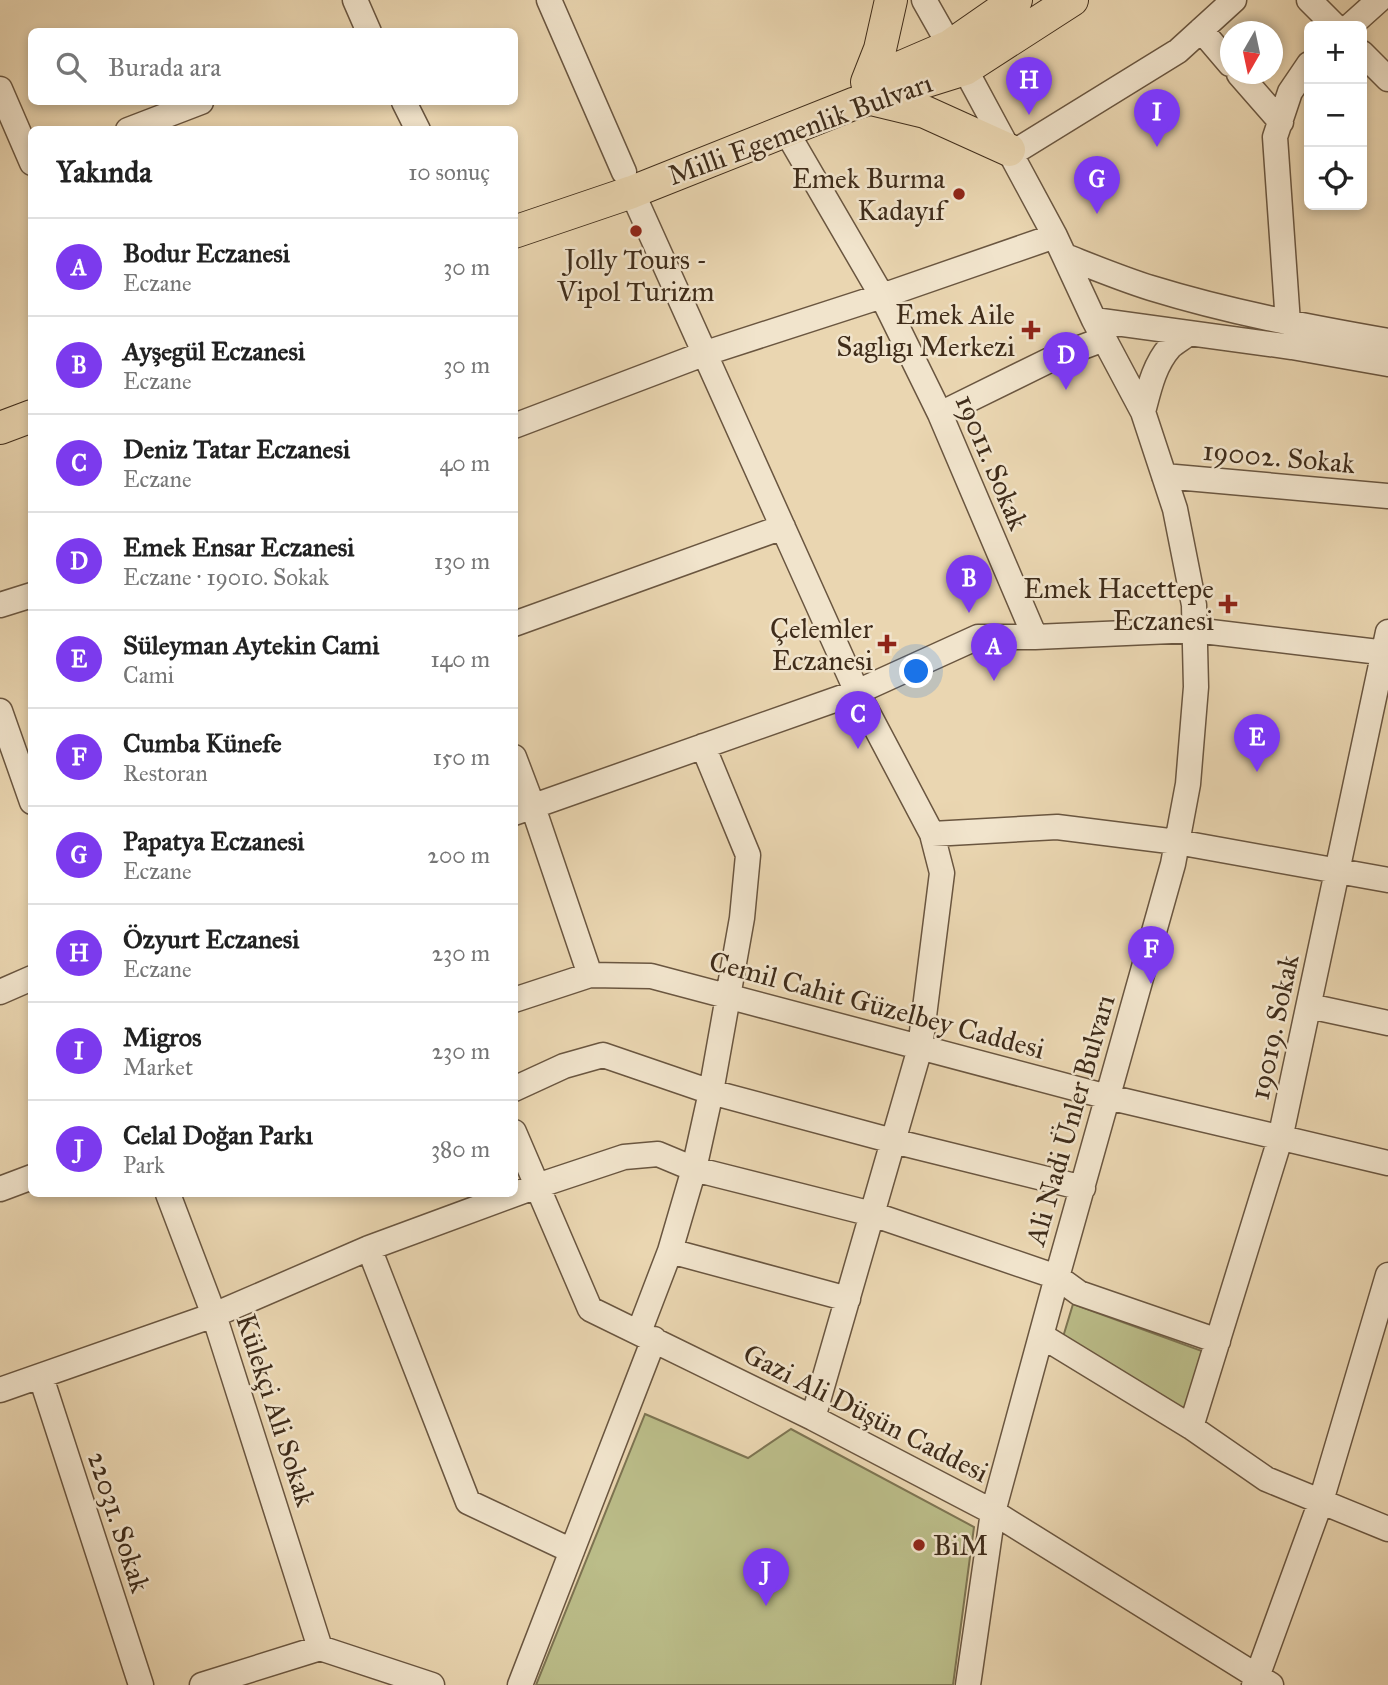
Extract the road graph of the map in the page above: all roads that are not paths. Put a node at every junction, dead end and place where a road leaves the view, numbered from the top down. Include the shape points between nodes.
1 (355, 0) edge
2 (549, 0) edge
3 (891, 0) edge
4 (924, 0) edge
5 (1016, 0) edge
6 (1072, 0) edge
7 (1234, 0) edge
8 (1309, 0) edge
9 (1378, 0) edge
10 (1330, 21) edge
11 (1355, 21) edge
12 (367, 28) edge
13 (1201, 30) junction
14 (1220, 52) edge
15 (957, 57) junction
16 (1367, 58) edge
17 (1304, 71) edge
18 (1388, 79) edge
19 (1248, 84) edge
20 (0, 89) edge
21 (868, 90) junction
22 (193, 105) edge
23 (406, 105) edge
24 (1280, 122) junction
25 (138, 126) edge
26 (416, 126) edge
27 (786, 131) junction
28 (1010, 152) junction
29 (28, 154) edge
30 (628, 182) junction
31 (518, 210) edge
32 (518, 230) edge
33 (1060, 246) junction
34 (882, 296) junction
35 (1288, 323) junction
36 (1099, 329) junction
37 (1189, 333) junction
38 (1388, 341) edge
39 (706, 353) junction
40 (1388, 364) edge
41 (28, 398) edge
42 (0, 408) edge
43 (1143, 412) junction
44 (940, 414) junction
45 (28, 418) edge
46 (518, 424) edge
47 (0, 428) edge
48 (1164, 476) junction
49 (1388, 496) edge
50 (783, 527) junction
51 (28, 596) edge
52 (0, 605) edge
53 (518, 623) edge
54 (1194, 630) junction
55 (1035, 637) junction
56 (1387, 646) edge
57 (857, 692) junction
58 (0, 710) edge
59 (703, 746) junction
60 (518, 778) edge
61 (28, 790) edge
62 (524, 810) edge
63 (932, 834) junction
64 (1177, 842) junction
65 (1338, 870) junction
66 (1388, 880) edge
67 (590, 975) junction
68 (28, 980) edge
69 (0, 992) edge
70 (728, 996) junction
71 (518, 999) edge
72 (1309, 1006) junction
73 (1388, 1023) edge
74 (919, 1048) junction
75 (518, 1087) edge
76 (711, 1092) junction
77 (1108, 1097) junction
78 (1280, 1139) junction
79 (518, 1141) edge
80 (893, 1141) junction
81 (1388, 1163) edge
82 (694, 1169) junction
83 (28, 1178) edge
84 (537, 1186) junction
85 (1083, 1188) junction
86 (0, 1189) edge
87 (518, 1191) edge
88 (170, 1197) edge
89 (485, 1199) edge
90 (872, 1214) junction
91 (369, 1248) junction
92 (670, 1251) junction
93 (1388, 1275) edge
94 (1057, 1277) junction
95 (848, 1299) junction
96 (214, 1315) junction
97 (1382, 1318) edge
98 (646, 1336) junction
99 (1042, 1336) junction
100 (1218, 1340) junction
101 (41, 1377) junction
102 (0, 1390) edge
103 (813, 1418) junction
104 (1191, 1427) junction
105 (1321, 1501) junction
106 (993, 1512) junction
107 (1388, 1528) edge
108 (572, 1551) junction
109 (320, 1648) junction
110 (1261, 1682) edge
111 (141, 1685) edge
112 (202, 1685) edge
113 (432, 1685) edge
114 (520, 1685) edge
115 (968, 1685) edge

1 - 12 street
2 - 30 street
3 - 21 main road
4 - 15 street, Ali Nadi Ünler Bulvarı
5 - 15 main road, Milli Egemenlik Bulvarı
6 - 15 main road, Milli Egemenlik Bulvarı
7 - 13 street
8 - 10 street
9 - 11 street
13 - 14 street
13 - 28 street via 1178,51
15 - 21 main road, Milli Egemenlik Bulvarı
15 - 28 street, Ali Nadi Ünler Bulvarı
16 - 18 street
17 - 24 street via 1290,92
19 - 24 street
20 - 29 street
21 - 27 main road, Milli Egemenlik Bulvarı
21 - 28 main road
21 - 30 main road, Milli Egemenlik Bulvarı via 825,100
22 - 25 street
23 - 26 street
24 - 35 street via 1275,137
27 - 30 main road, Milli Egemenlik Bulvarı
27 - 34 street, 19011. Sokak
28 - 33 street, Ali Nadi Ünler Bulvarı
30 - 31 main road, Milli Egemenlik Bulvarı
30 - 32 main road, Milli Egemenlik Bulvarı
30 - 39 street
33 - 34 street
33 - 35 street via 1148,287
33 - 36 street, Ali Nadi Ünler Bulvarı
34 - 39 street
34 - 44 street, 19011. Sokak
35 - 38 street
36 - 37 street
36 - 43 street, Ali Nadi Ünler Bulvarı
36 - 44 street via 1058,356
37 - 40 street
37 - 43 street via 1171,346 1158,365
39 - 46 street
39 - 50 street
41 - 42 main road
43 - 48 street, Ali Nadi Ünler Bulvarı
44 - 55 street, 19011. Sokak
45 - 47 main road
48 - 49 street, 19002. Sokak
48 - 54 street, Ali Nadi Ünler Bulvarı via 1194,605
50 - 53 street
50 - 57 street
51 - 52 street
54 - 55 street
54 - 56 street
54 - 64 street, Ali Nadi Ünler Bulvarı via 1196,687 1188,784
55 - 57 street via 978,637
56 - 65 street, 19019. Sokak
57 - 59 street
57 - 63 street
58 - 61 street
59 - 62 street
59 - 70 street via 748,855
60 - 62 street
62 - 67 street
63 - 64 street via 1057,827
63 - 74 street via 942,873
64 - 65 street
64 - 77 street, Ali Nadi Ünler Bulvarı
65 - 66 street
65 - 72 street, 19019. Sokak
67 - 70 street, Cemil Cahit Güzelbey Caddesi via 651,976
67 - 71 street, Cemil Cahit Güzelbey Caddesi
68 - 69 street
70 - 74 street, Cemil Cahit Güzelbey Caddesi
70 - 76 street
72 - 73 street
72 - 78 street, 19019. Sokak
74 - 77 street, Cemil Cahit Güzelbey Caddesi
74 - 80 street
75 - 76 street via 564,1066 603,1055
76 - 80 street
76 - 82 street
77 - 78 street, Cemil Cahit Güzelbey Caddesi
77 - 85 street, Ali Nadi Ünler Bulvarı
78 - 81 street, Cemil Cahit Güzelbey Caddesi
78 - 100 street, 19019. Sokak
79 - 84 street, Gazi Ali Düşün Caddesi
80 - 85 street
80 - 90 street
82 - 84 street via 658,1154 624,1157
82 - 90 street
82 - 92 street
83 - 86 street
84 - 87 street
84 - 98 street, Gazi Ali Düşün Caddesi via 590,1309
85 - 94 street, Ali Nadi Ünler Bulvarı
88 - 96 street, Külekçi Ali Sokak
89 - 91 street
90 - 94 street
90 - 95 street
91 - 96 street
91 - 108 street via 468,1502
92 - 95 street
92 - 98 street
93 - 97 street
94 - 99 street, Ali Nadi Ünler Bulvarı
94 - 100 street via 1079,1293
95 - 103 street
96 - 101 street
96 - 109 street, Külekçi Ali Sokak
97 - 105 street
98 - 103 street, Gazi Ali Düşün Caddesi
98 - 108 street
99 - 104 street
99 - 106 street, Ali Nadi Ünler Bulvarı
100 - 104 street, 19019. Sokak
101 - 102 street
101 - 111 street, 22031. Sokak
103 - 106 street, Gazi Ali Düşün Caddesi
104 - 105 street via 1266,1479
105 - 107 street
105 - 110 street
106 - 110 street, Gazi Ali Düşün Caddesi
106 - 115 street, Ali Nadi Ünler Bulvarı
108 - 114 street
109 - 112 street
109 - 113 street

